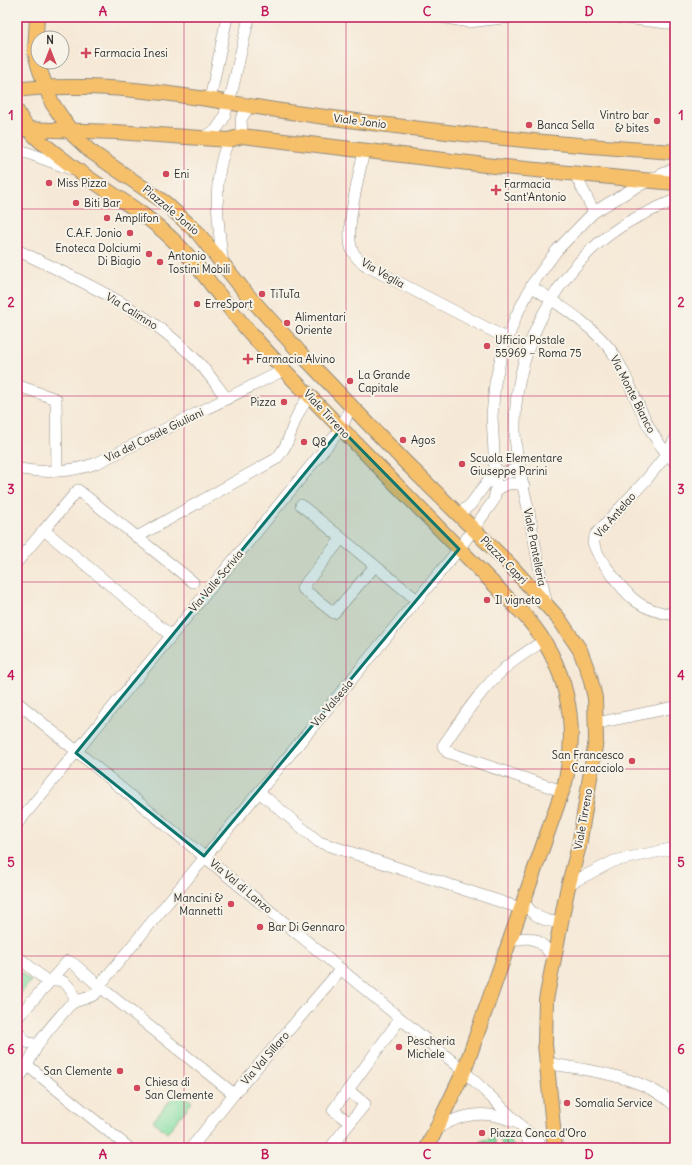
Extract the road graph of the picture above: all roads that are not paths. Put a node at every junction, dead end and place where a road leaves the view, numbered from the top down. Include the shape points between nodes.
1 (37, 17) edge
2 (227, 17) edge
3 (249, 17) edge
4 (441, 17) edge
5 (511, 17) edge
6 (617, 17) edge
7 (675, 24) edge
8 (46, 87) junction
9 (17, 90) edge
10 (210, 100) junction
11 (227, 102) junction
12 (249, 106) junction
13 (17, 111) edge
14 (22, 129) edge
15 (70, 131) junction
16 (200, 138) junction
17 (236, 138) junction
18 (17, 150) edge
19 (364, 150) junction
20 (675, 152) edge
21 (675, 168) edge
22 (79, 171) junction
23 (575, 174) junction
24 (649, 181) junction
25 (675, 183) edge
26 (675, 200) edge
27 (594, 212) junction
28 (17, 250) edge
29 (223, 264) junction
30 (202, 273) joint
31 (531, 286) junction
32 (552, 299) junction
33 (508, 339) junction
34 (284, 370) junction
35 (19, 386) dead end
36 (310, 397) junction
37 (227, 399) junction
38 (351, 406) junction
39 (341, 429) junction
40 (675, 439) edge
41 (671, 458) edge
42 (520, 466) junction
43 (17, 468) edge
44 (57, 471) junction
45 (495, 471) junction
46 (524, 486) junction
47 (496, 492) junction
48 (300, 505) dead end
49 (458, 514) junction
50 (473, 529) junction
51 (44, 530) junction
52 (137, 537) junction
53 (341, 539) junction
54 (459, 549) junction
55 (17, 562) edge
56 (375, 566) junction
57 (193, 582) dead end
58 (417, 600) junction
59 (548, 608) junction
60 (675, 616) edge
61 (170, 635) junction
62 (545, 640) junction
63 (17, 702) edge
64 (675, 707) edge
65 (597, 723) junction
66 (76, 753) junction
67 (259, 792) junction
68 (562, 792) junction
69 (17, 824) edge
70 (675, 848) edge
71 (204, 856) junction
72 (569, 884) junction
73 (521, 904) junction
74 (562, 922) junction
75 (508, 943) junction
76 (17, 956) edge
77 (554, 960) junction
78 (341, 969) junction
79 (48, 982) junction
80 (99, 986) junction
81 (75, 1000) junction
82 (17, 1018) edge
83 (400, 1019) junction
84 (17, 1030) edge
85 (38, 1045) junction
86 (547, 1063) junction
87 (28, 1066) junction
88 (464, 1071) junction
89 (17, 1081) edge
90 (348, 1090) junction
91 (234, 1094) junction
92 (675, 1106) edge
93 (350, 1123) junction
94 (522, 1128) junction
95 (436, 1129) junction
96 (196, 1146) edge
97 (129, 1148) edge
98 (330, 1148) edge
99 (427, 1148) edge
100 (531, 1148) edge
101 (544, 1148) edge
102 (555, 1148) edge

1 - 8 main road, Piazzale Jonio via 35,53
2 - 10 street
3 - 11 street via 232,91
4 - 5 street via 469,22
6 - 7 street
8 - 9 main road
8 - 10 main road, Viale Jonio via 120,89
8 - 15 main road, Piazzale Jonio via 52,103
10 - 11 main road, Viale Jonio
11 - 12 main road, Viale Jonio
11 - 16 street via 219,127 211,134
12 - 17 street via 241,119
12 - 20 main road, Viale Jonio via 498,138
13 - 14 main road, Piazzale Jonio
14 - 15 main road
14 - 22 main road, Piazzale Jonio
15 - 16 main road
15 - 29 main road, Piazzale Jonio via 90,151 172,208 197,232
16 - 17 main road
17 - 19 main road
17 - 29 street via 221,161 218,219
18 - 22 street, Piazzale Jonio
19 - 23 main road
19 - 33 street, Via Veglia via 350,233 351,246 357,257 367,266
21 - 24 street
22 - 30 main road, Piazzale Jonio via 155,224 181,248
23 - 24 main road
23 - 27 street
24 - 25 main road
24 - 27 street
26 - 32 street, Viale Pantelleria via 634,219 603,240 578,264
27 - 31 street via 554,254
28 - 37 street, Via Calimno via 97,289 144,316 197,360
29 - 38 main road, Viale Tirreno via 270,320
30 - 34 main road, Viale Tirreno via 247,330
31 - 32 street, Via Monte Bianco
31 - 33 street
32 - 41 street, Via Monte Bianco via 585,325 611,351 651,431
32 - 42 street, Viale Pantelleria via 531,345 520,383 515,429
33 - 45 street via 497,373 492,404
34 - 36 main road, Viale Tirreno
34 - 37 street, Via del Casale Giuliani
35 - 44 street via 56,399
36 - 39 main road, Viale Tirreno
36 - 52 street via 299,408 285,447 276,459
37 - 44 street, Via del Casale Giuliani via 97,463
38 - 39 street, Via Valle Scrivia
38 - 49 main road, Viale Tirreno
39 - 54 main road, Viale Tirreno
39 - 61 street, Via Valle Scrivia
40 - 41 street
41 - 60 street, Via Antelao via 646,480 596,534 593,542 605,565 630,597 650,610
42 - 45 street via 512,472
42 - 46 street, Viale Pantelleria
43 - 44 street, Via del Casale Giuliani
45 - 47 street
45 - 49 street via 471,504
46 - 47 street via 507,484
46 - 59 street, Viale Pantelleria via 537,563
47 - 50 street via 492,505
48 - 53 street
49 - 50 main road, Piazza Capri
50 - 54 street, Via Valsesia
50 - 59 main road, Piazza Capri via 510,565
51 - 52 street via 78,490
51 - 55 street
51 - 61 street
52 - 57 street
53 - 56 street
53 - 56 street via 302,588 334,613
54 - 58 street, Via Valsesia
54 - 62 main road
56 - 58 street
58 - 67 street, Via Valsesia
59 - 65 main road, Viale Tirreno via 571,634 585,659 593,688
61 - 66 street, Via Valle Scrivia
62 - 68 main road via 560,671 570,707 571,750
62 - 68 street via 498,675 443,746 447,752
63 - 66 street, Via Val di Lanzo
64 - 65 street
65 - 72 main road, Viale Tirreno via 579,846
66 - 69 street, Via Valle Scrivia
66 - 71 street, Via Val di Lanzo
67 - 71 street, Via Valsesia
67 - 73 street via 319,842
68 - 73 main road
70 - 72 street via 614,861
71 - 78 street, Via Val di Lanzo
71 - 80 street, Via Valsesia
72 - 74 main road, Viale Tirreno
73 - 74 street via 540,919
73 - 75 main road
74 - 77 main road, Viale Tirreno
75 - 77 street via 519,938 531,938 546,948
75 - 88 main road
76 - 79 street
77 - 86 main road, Viale Tirreno via 545,1005
78 - 83 street, Via Val di Lanzo
78 - 91 street, Via Val Sillaro
79 - 80 street via 70,961
79 - 81 street via 64,981
79 - 82 street
80 - 81 street, Via Valsesia via 94,995
80 - 91 street
81 - 85 street
83 - 88 street, Via Val di Lanzo
83 - 90 street
84 - 85 street via 26,1042
85 - 87 street
86 - 92 street via 639,1084 662,1095
86 - 102 main road, Viale Tirreno
87 - 89 street
87 - 97 street
88 - 94 street, Via Val di Lanzo
88 - 95 main road
90 - 93 street via 333,1110
90 - 93 street via 366,1104
91 - 96 street, Via Val Sillaro
93 - 98 street
94 - 95 street via 498,1116 478,1114 455,1119
94 - 100 street
94 - 101 street via 532,1134
95 - 99 main road

